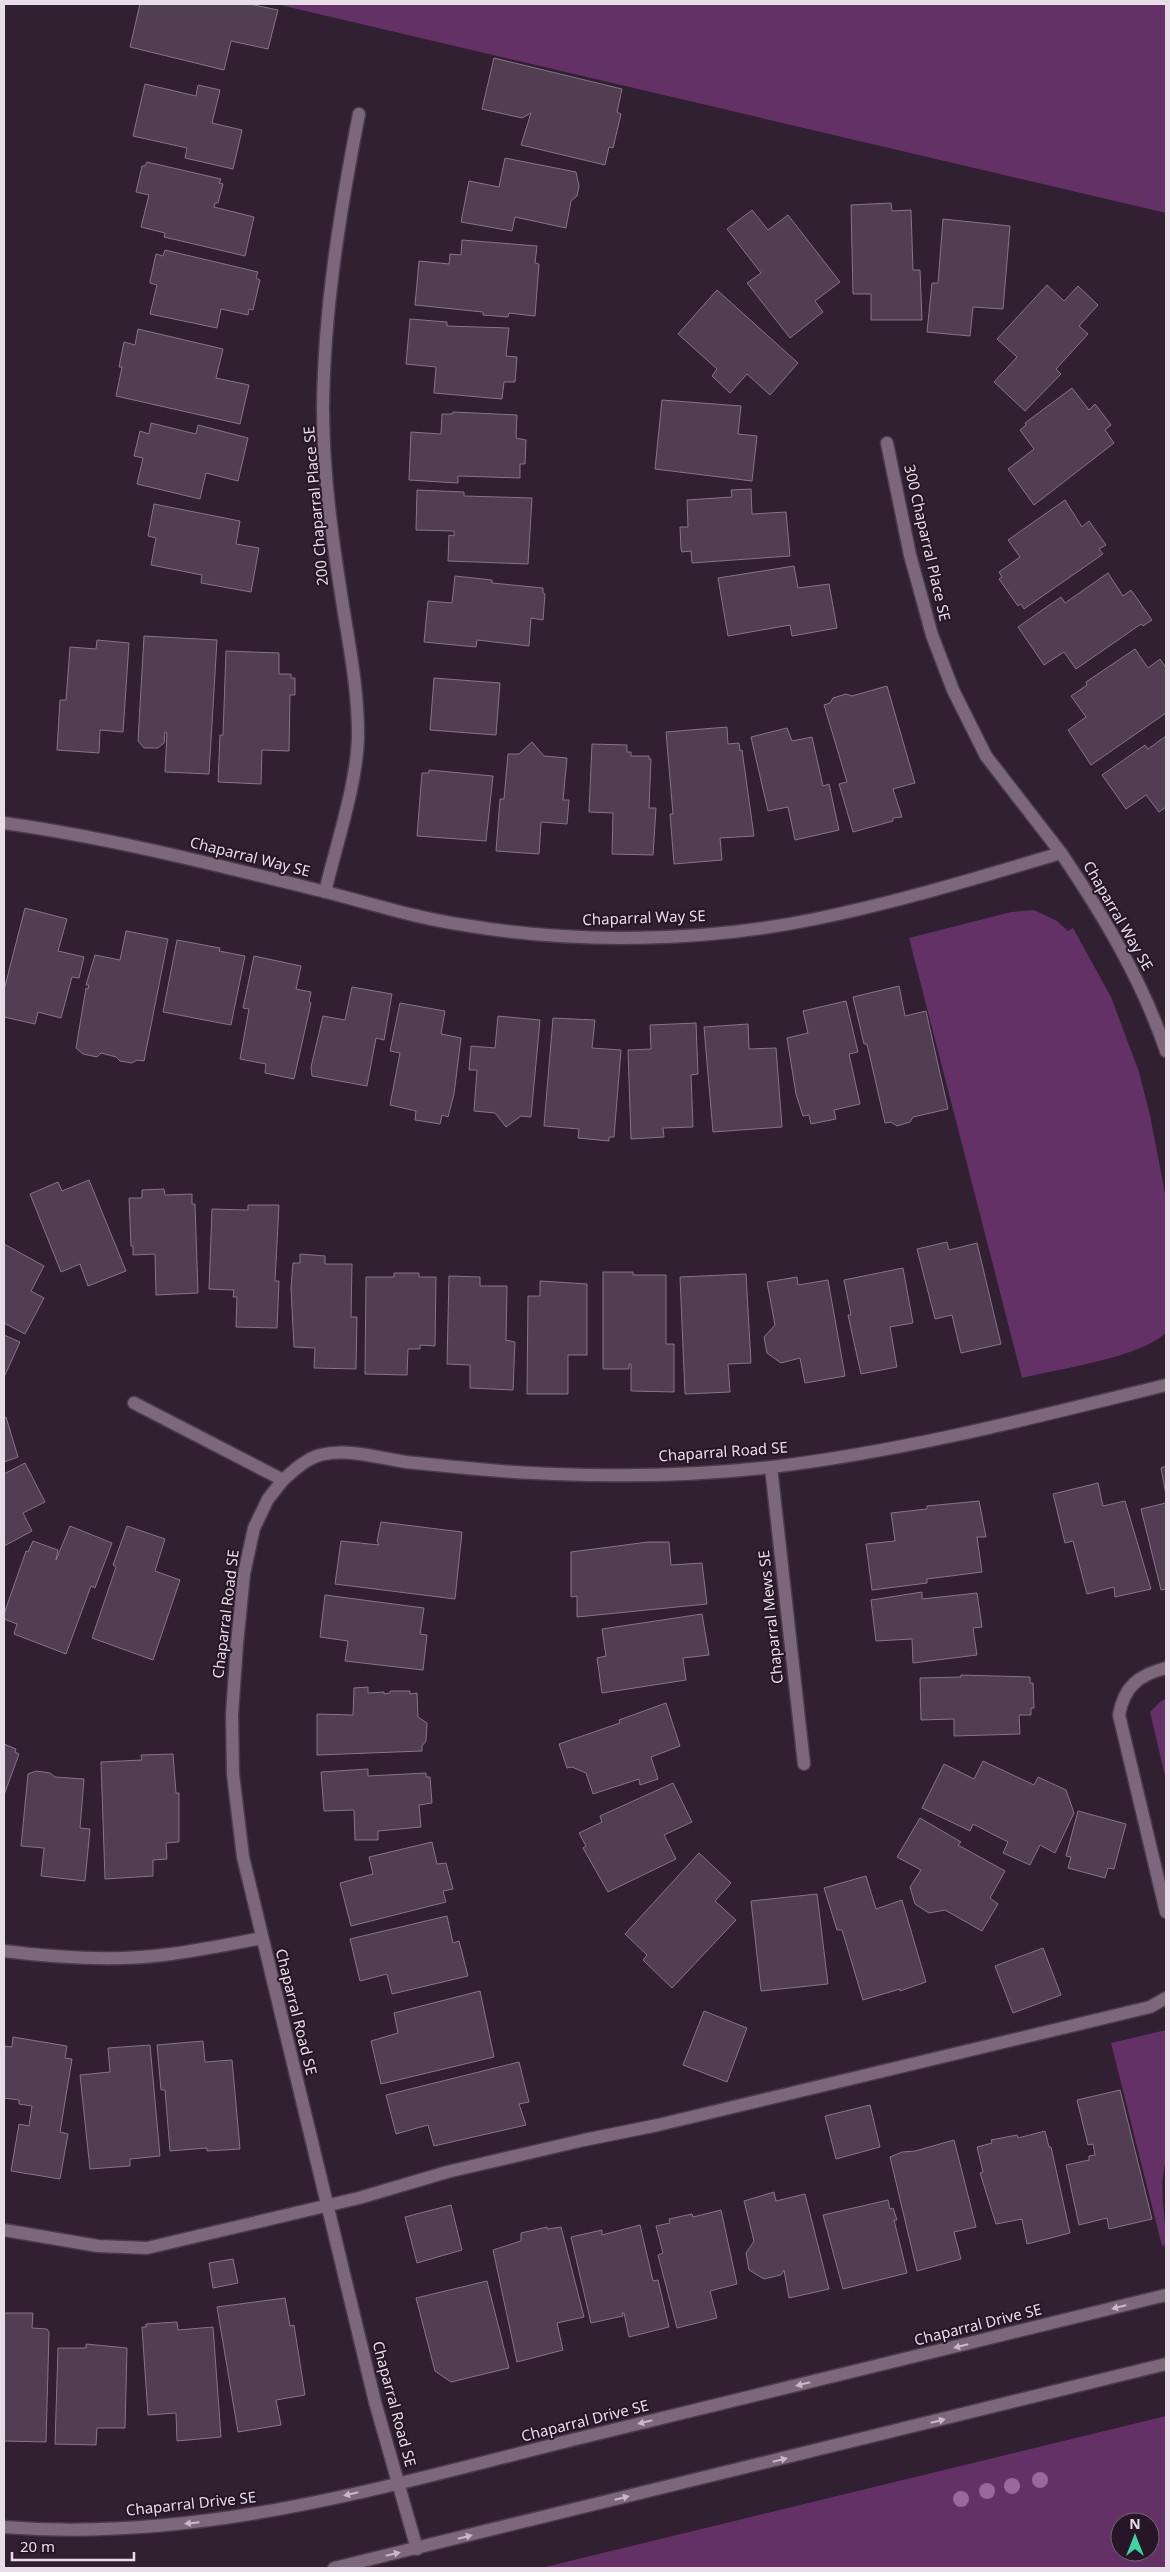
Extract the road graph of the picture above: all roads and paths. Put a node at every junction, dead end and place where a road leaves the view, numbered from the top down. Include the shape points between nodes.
1 (359, 114) dead end
2 (887, 443) dead end
3 (4, 823) edge
4 (1061, 853) junction
5 (325, 892) junction
6 (1166, 1052) edge
7 (1166, 1385) edge
8 (134, 1403) dead end
9 (771, 1467) junction
10 (283, 1480) junction
11 (1166, 1668) edge
12 (804, 1764) dead end
13 (1166, 1912) edge
14 (262, 1938) junction
15 (4, 1951) edge
16 (1166, 1998) edge
17 (328, 2206) junction
18 (4, 2230) edge
19 (1166, 2295) edge
20 (1166, 2364) edge
21 (399, 2483) junction
22 (4, 2527) edge
23 (417, 2549) junction
24 (334, 2568) edge

1 - 5 street, 200 Chaparral Place SE via 346,179 326,333 324,409 329,501 355,674 358,735 350,789
2 - 4 street, 300 Chaparral Place SE via 910,555 932,635 953,690 986,756
3 - 5 street, Chaparral Way SE via 154,851
4 - 5 street, Chaparral Way SE via 904,899 813,920 726,932 659,936 592,938 522,933 463,925
4 - 6 street, Chaparral Way SE via 1097,907 1134,974
7 - 9 street, Chaparral Road SE via 892,1448
8 - 10 street
9 - 10 street, Chaparral Road SE via 674,1473 555,1474 461,1467 351,1453 320,1455 299,1466
9 - 12 street, Chaparral Mews SE
10 - 14 street, Chaparral Road SE via 268,1499 254,1528 244,1574 232,1714 233,1774 242,1857
11 - 13 street via 1133,1683 1122,1697 1119,1715
14 - 15 street via 170,1954 102,1958
14 - 17 street, Chaparral Road SE
16 - 17 street via 1150,2007 456,2170
17 - 18 street via 147,2248 98,2246
17 - 21 street, Chaparral Road SE via 375,2402
19 -> 21 street, Chaparral Drive SE
23 -> 20 street
21 -> 22 street, Chaparral Drive SE via 250,2516 192,2523 75,2530
21 - 23 street, Chaparral Road SE
24 -> 23 street

